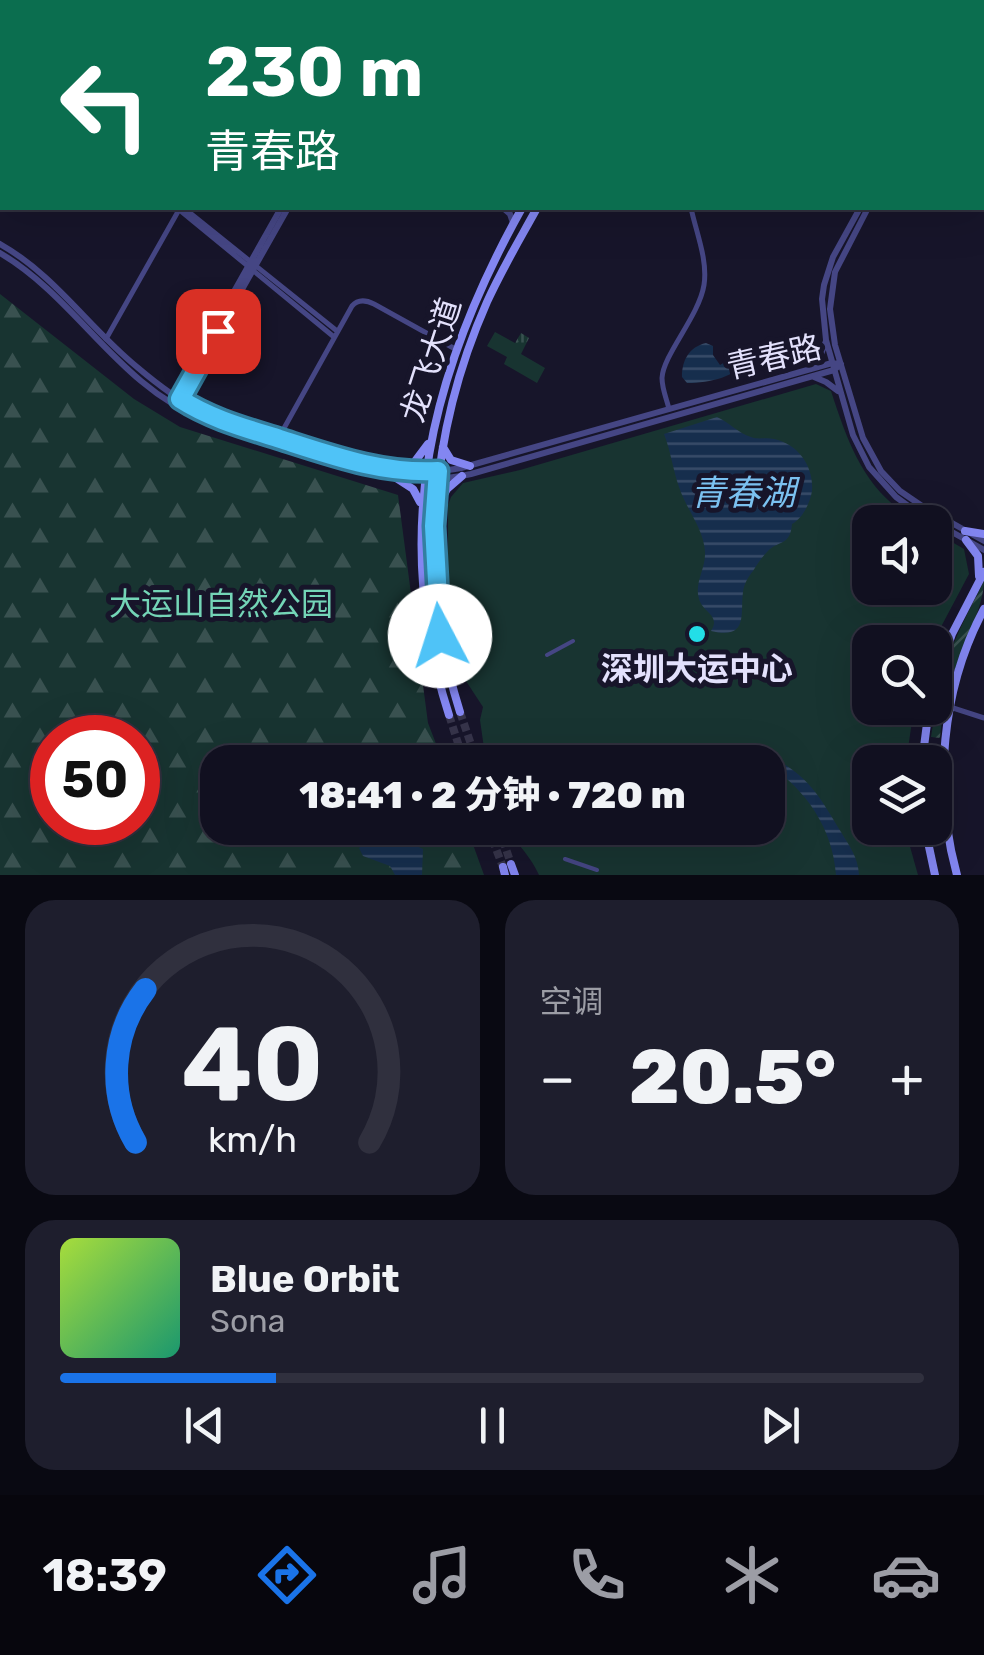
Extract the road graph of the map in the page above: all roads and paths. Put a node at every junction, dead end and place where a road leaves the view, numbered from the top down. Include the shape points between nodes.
1 (178, 210) edge
2 (183, 210) edge
3 (284, 210) edge
4 (505, 210) edge
5 (521, 210) edge
6 (536, 210) edge
7 (691, 210) edge
8 (863, 210) edge
9 (863, 210) edge
10 (513, 224) junction
11 (0, 244) edge
12 (0, 253) edge
13 (252, 266) junction
14 (336, 334) junction
15 (106, 339) junction
16 (826, 340) junction
17 (457, 350) junction
18 (835, 366) junction
19 (810, 374) junction
20 (841, 396) junction
21 (175, 401) junction
22 (669, 409) junction
23 (432, 436) junction
24 (278, 438) junction
25 (442, 445) junction
26 (470, 466) junction
27 (397, 474) junction
28 (438, 475) junction
29 (425, 476) junction
30 (462, 476) junction
31 (422, 507) junction
32 (434, 513) junction
33 (966, 536) junction
34 (984, 538) edge
35 (984, 550) edge
36 (984, 572) edge
37 (977, 585) junction
38 (984, 609) edge
39 (952, 634) edge
40 (574, 640) dead end
41 (547, 655) dead end
42 (952, 698) edge
43 (952, 708) edge
44 (460, 712) tunnel mouth
45 (448, 715) tunnel mouth
46 (984, 718) edge
47 (948, 725) edge
48 (929, 845) edge
49 (565, 860) dead end
50 (506, 869) tunnel mouth
51 (597, 870) dead end
52 (515, 875) edge
53 (935, 875) edge
54 (957, 875) edge

1 - 15 street
2 - 13 street
3 - 13 street
4 - 10 street
5 - 10 main road, 龙飞大道
6 - 25 main road, 龙飞大道 via 486,304
7 - 22 street via 704,285 664,368
8 - 16 street via 828,271 822,299
9 - 18 street via 832,283
10 - 17 main road, 龙飞大道
11 - 15 street, 青春路 via 40,272
12 - 21 street, 青春路 via 46,286 146,386
13 - 14 street
13 - 21 street
14 - 17 street via 352,306 365,300
14 - 24 street
15 - 21 street, 青春路
16 - 18 street
16 - 19 street
17 - 23 main road, 龙飞大道
18 - 19 street, 青春路
18 - 20 street
18 - 33 street via 881,471
19 - 20 street
19 - 22 street, 青春路
19 - 30 street, 青春路
20 - 33 street via 858,448 878,479 908,506
21 - 24 street, 青春路
21 - 27 street, 青春路 via 226,430 360,472
22 - 26 street, 青春路
23 - 27 main road via 418,460
23 - 29 main road, 龙飞大道
24 - 27 street, 青春路
25 - 26 main road via 451,460
25 - 28 main road, 龙飞大道
26 - 28 street, 青春路
27 - 29 street, 青春路
27 - 31 main road via 414,488
28 - 29 street, 青春路
28 - 30 street, 青春路
28 - 32 main road, 龙飞大道
29 - 31 main road, 龙飞大道
30 - 32 main road
31 - 45 main road, 龙飞大道 via 424,613
32 - 44 main road, 龙飞大道 via 440,636
33 - 34 main road
33 - 35 street
33 - 37 main road via 978,556
36 - 37 main road
37 - 39 main road
38 - 42 main road
40 - 41 street
43 - 46 street
47 - 54 main road via 944,789
48 - 53 main road
49 - 51 street
50 - 52 main road

